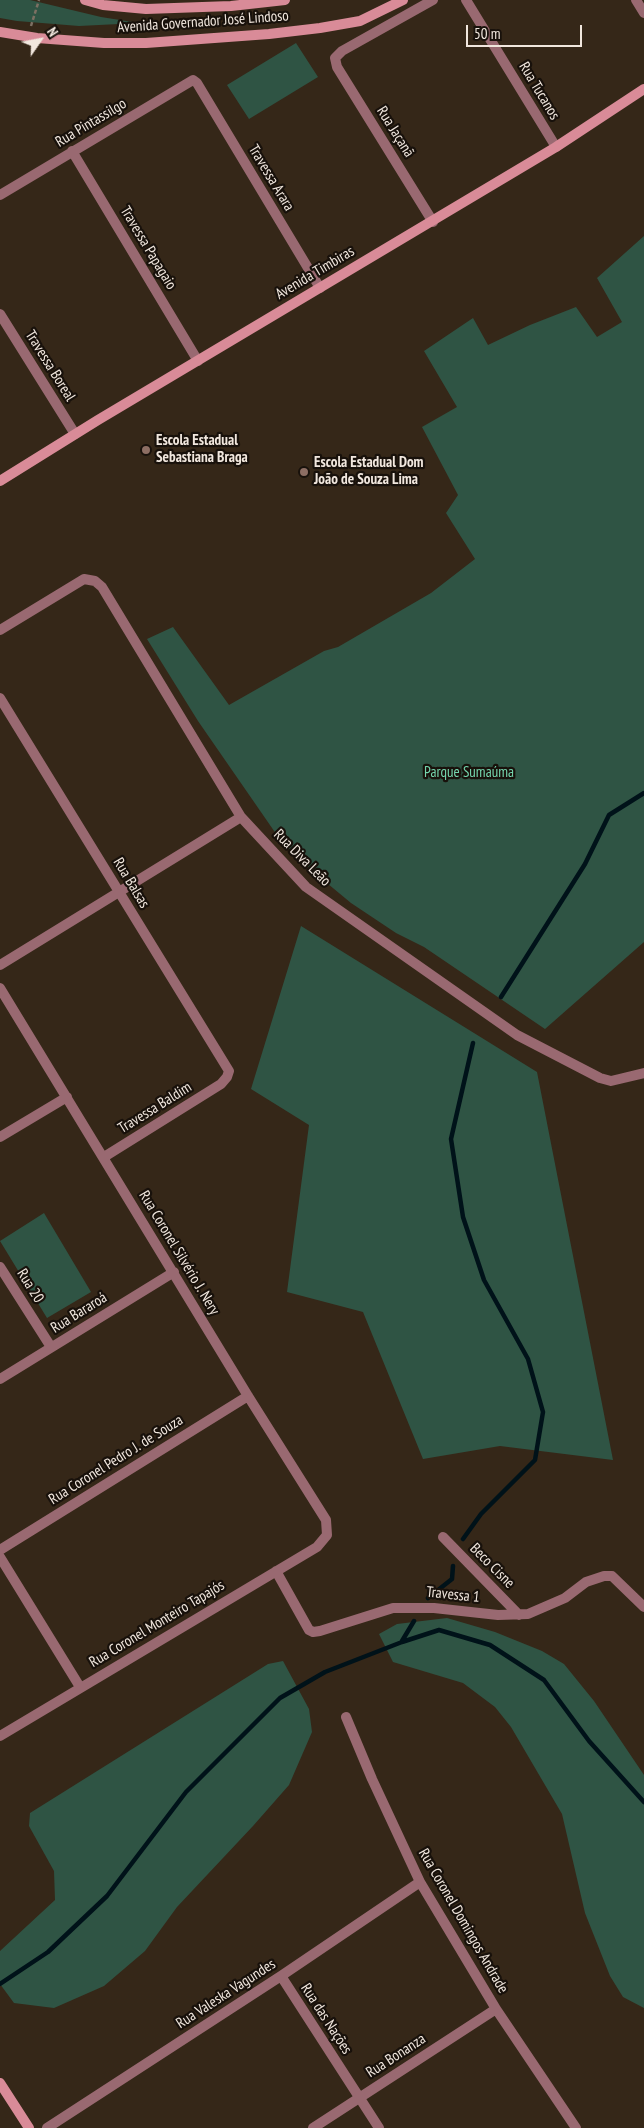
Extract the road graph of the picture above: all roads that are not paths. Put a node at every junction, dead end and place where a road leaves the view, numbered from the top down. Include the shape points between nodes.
1 (85, 0) edge
2 (286, 0) edge
3 (403, 0) edge
4 (433, 0) edge
5 (466, 0) edge
6 (636, 0) edge
7 (644, 13) edge
8 (0, 32) edge
9 (197, 82) joint
10 (644, 89) edge
11 (556, 147) junction
12 (72, 151) junction
13 (0, 195) edge
14 (433, 222) junction
15 (320, 288) junction
16 (0, 314) edge
17 (198, 361) junction
18 (75, 434) junction
19 (0, 481) edge
20 (0, 630) edge
21 (0, 698) edge
22 (241, 817) junction
23 (118, 891) junction
24 (0, 965) edge
25 (0, 988) edge
26 (644, 1072) edge
27 (221, 1084) joint
28 (67, 1097) junction
29 (0, 1137) edge
30 (104, 1157) junction
31 (0, 1266) edge
32 (174, 1272) junction
33 (51, 1347) junction
34 (0, 1379) edge
35 (248, 1396) junction
36 (327, 1535) joint
37 (443, 1537) dead end
38 (0, 1550) edge
39 (0, 1557) edge
40 (276, 1571) junction
41 (644, 1607) edge
42 (520, 1615) junction
43 (80, 1687) junction
44 (346, 1717) dead end
45 (0, 1736) edge
46 (420, 1882) junction
47 (281, 1976) junction
48 (496, 2010) junction
49 (0, 2083) edge
50 (360, 2098) junction
51 (571, 2126) edge
52 (29, 2128) edge
53 (47, 2128) edge
54 (313, 2128) edge
55 (379, 2128) edge

1 - 2 street, Avenida Governador José Lindoso via 146,9
3 - 8 street, Avenida Governador José Lindoso via 360,21 278,33 104,43
4 - 14 street, Rua Jaçanã via 335,58 337,67
5 - 11 street, Rua Tucanos
6 - 7 street
9 - 12 street, Rua Pintassilgo via 193,80
9 - 15 street, Travessa Arara
10 - 11 street, Avenida Timbiras
11 - 14 street, Avenida Timbiras
12 - 13 street, Rua Pintassilgo
12 - 17 street, Travessa Papagaio
14 - 15 street, Avenida Timbiras
15 - 17 street, Avenida Timbiras
16 - 18 street, Travessa Boreal
17 - 18 street, Avenida Timbiras
18 - 19 street, Avenida Timbiras
20 - 22 street, Rua Diva Leão via 84,579 95,580
21 - 23 street, Rua Balsas
22 - 23 street
22 - 26 street, Rua Diva Leão via 306,888 517,1035 600,1078 611,1081
23 - 24 street
23 - 27 street, Rua Balsas via 229,1071
25 - 28 street, Rua Coronel Silvério J. Nery
27 - 30 street, Travessa Baldim
28 - 29 street
28 - 30 street, Rua Coronel Silvério J. Nery
30 - 32 street, Rua Coronel Silvério J. Nery
31 - 33 street, Rua 20
32 - 33 street, Rua Bararoá
32 - 35 street, Rua Coronel Silvério J. Nery
33 - 34 street, Rua Bararoá
35 - 36 street, Rua Coronel Silvério J. Nery via 326,1520
35 - 38 street, Rua Coronel Pedro J. de Souza
36 - 40 street, Rua Coronel Monteiro Tapajós via 317,1547
37 - 42 street, Beco Cisne
39 - 43 street
40 - 42 street, Travessa 1 via 313,1632 393,1608
40 - 43 street, Rua Coronel Monteiro Tapajós
41 - 42 street, Travessa 1 via 612,1576 604,1576 586,1582 544,1609
43 - 45 street, Rua Coronel Monteiro Tapajós
44 - 46 street, Rua Coronel Domingos Andrade
46 - 47 street, Rua Valeska Vagundes
46 - 48 street, Rua Coronel Domingos Andrade
47 - 50 street, Rua das Nações
47 - 53 street, Rua Valeska Vagundes
48 - 50 street, Rua Bonanza
48 - 51 street, Rua Coronel Domingos Andrade
49 - 52 street
50 - 54 street, Rua Bonanza
50 - 55 street, Rua das Nações

